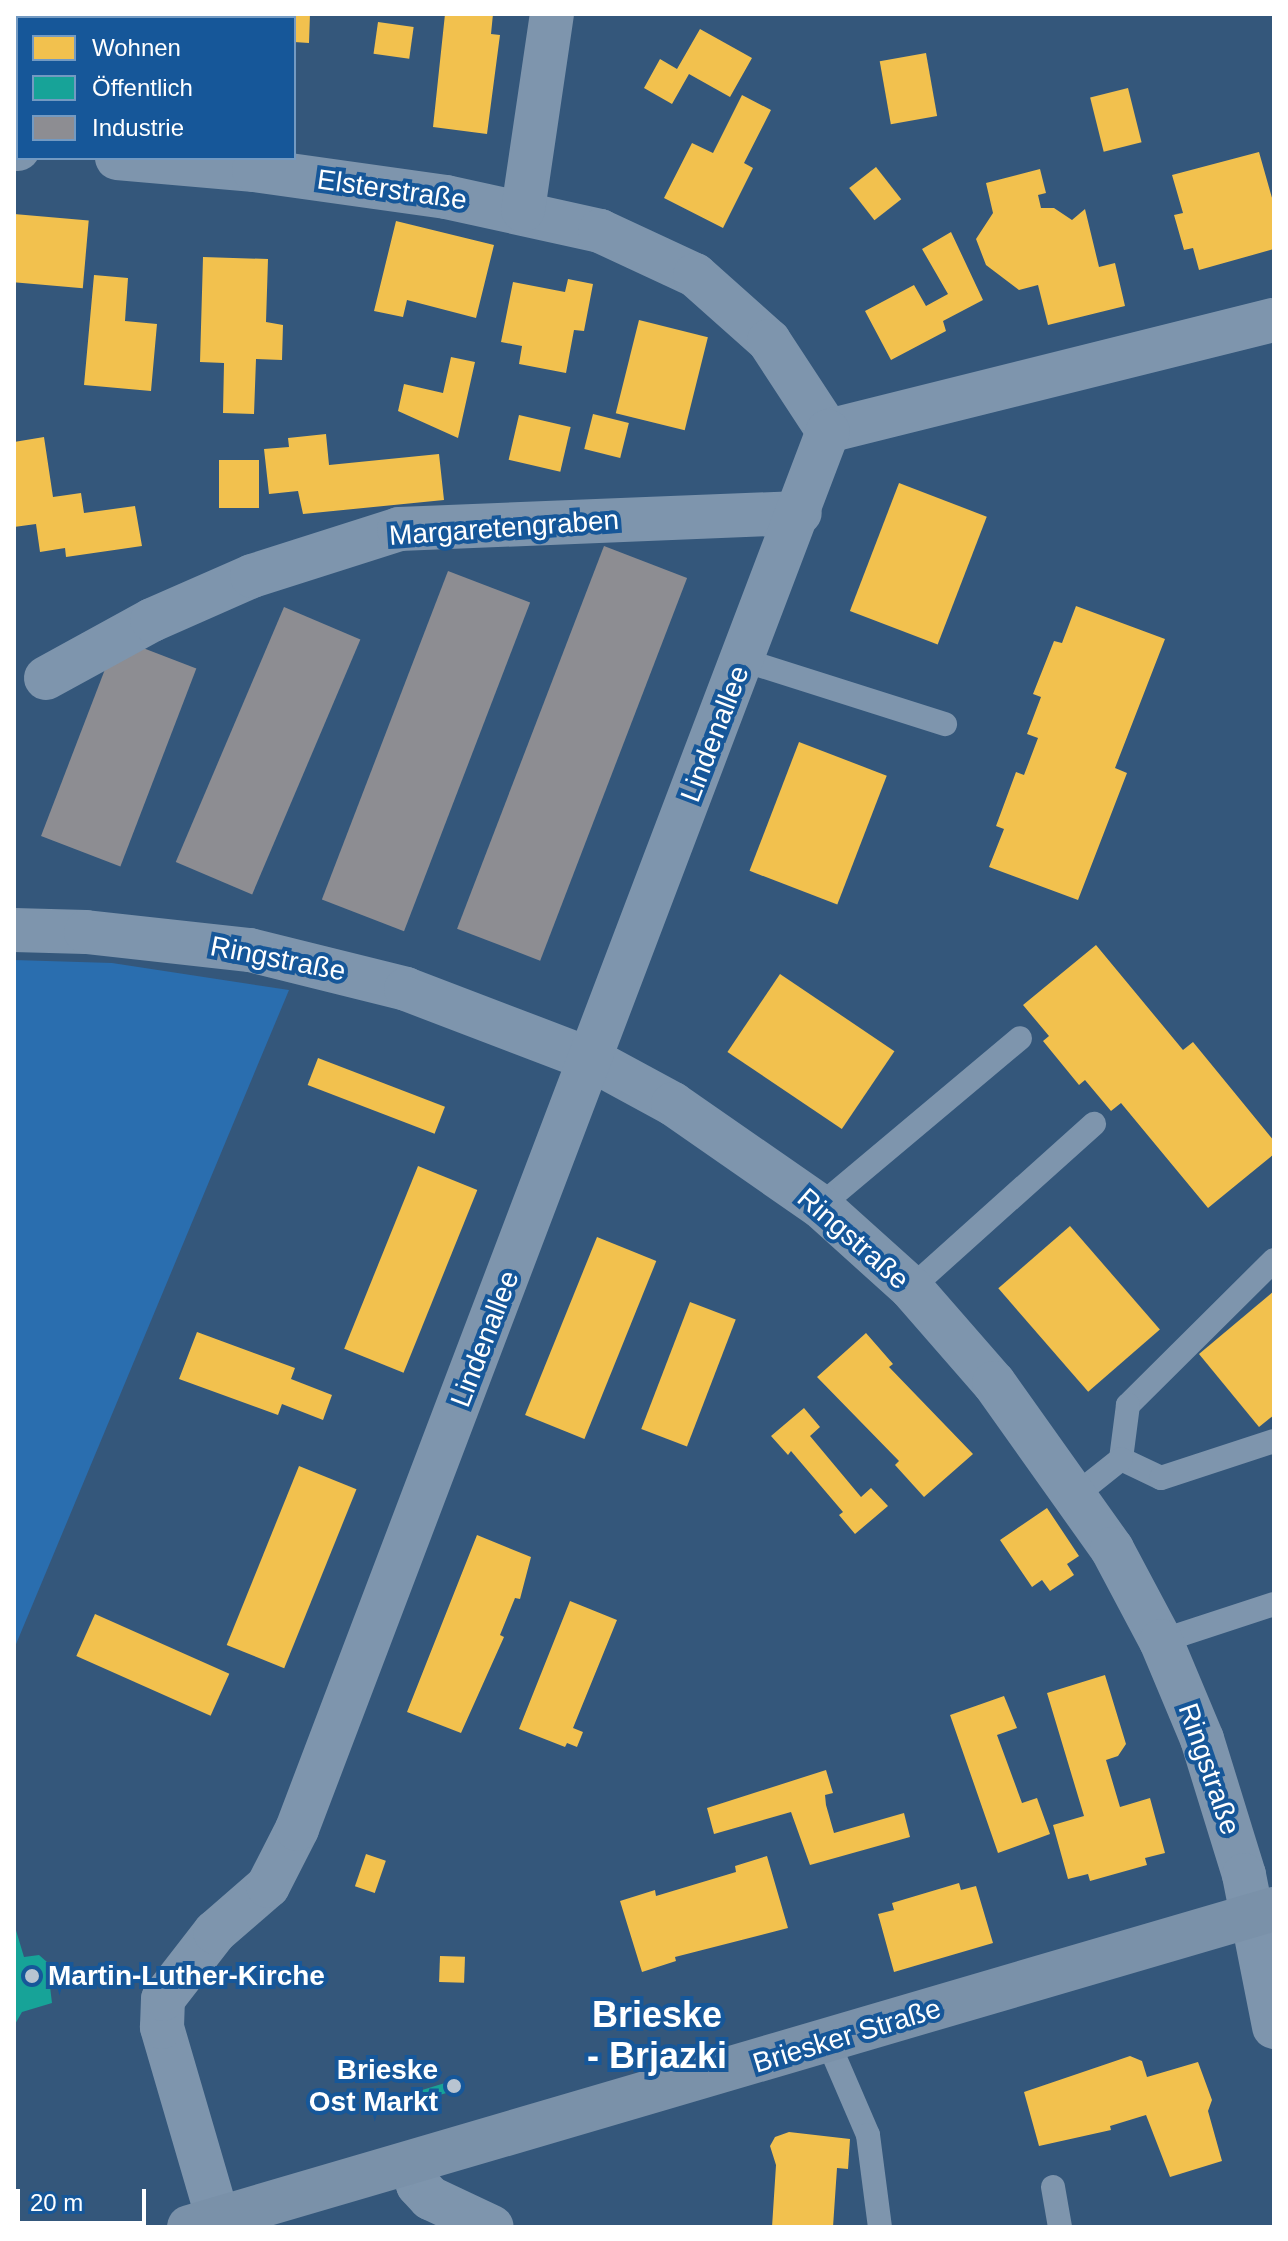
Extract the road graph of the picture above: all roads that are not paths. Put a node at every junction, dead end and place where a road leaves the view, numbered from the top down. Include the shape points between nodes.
1 (552, 14) edge
2 (140, 160) edge
3 (523, 210) junction
4 (1274, 320) edge
5 (828, 431) junction
6 (800, 513) junction
7 (743, 660) junction
8 (46, 678) dead end
9 (945, 724) dead end
10 (14, 930) edge
11 (1020, 1038) dead end
12 (592, 1060) junction
13 (1094, 1124) dead end
14 (820, 1206) junction
15 (1274, 1260) edge
16 (911, 1288) junction
17 (1274, 1441) edge
18 (1121, 1459) junction
19 (1077, 1494) junction
20 (1274, 1604) edge
21 (1161, 1641) junction
22 (1263, 1912) edge
23 (1274, 2027) edge
24 (828, 2042) junction
25 (412, 2165) junction
26 (1053, 2187) dead end
27 (231, 2220) edge
28 (492, 2227) edge
29 (880, 2227) edge
30 (1060, 2227) edge

1 - 3 street
2 - 3 street, Elsterstraße via 254,170
3 - 5 street, Elsterstraße via 600,231 695,275 769,341
4 - 5 street
5 - 6 street, Lindenallee
6 - 7 street, Lindenallee
6 - 8 street, Margaretengraben via 399,529 252,576 152,620
7 - 9 lane
7 - 12 street, Lindenallee
10 - 12 street, Ringstraße via 183,941 312,962 406,989
11 - 14 lane
12 - 14 street, Ringstraße via 673,1104
12 - 27 street, Lindenallee via 297,1829 268,1886 215,1932 163,1999 162,2027
13 - 16 lane
14 - 16 street, Ringstraße
15 - 18 lane via 1128,1405
16 - 19 street, Ringstraße via 994,1383
17 - 18 lane via 1161,1478
18 - 19 lane
19 - 21 street, Ringstraße
20 - 21 lane
21 - 22 street, Ringstraße
22 - 23 street, Ringstraße
22 - 24 main road, Briesker Straße
24 - 25 main road, Briesker Straße
24 - 29 lane via 868,2135
25 - 27 main road, Briesker Straße
25 - 28 street via 418,2185 430,2198
26 - 30 lane

